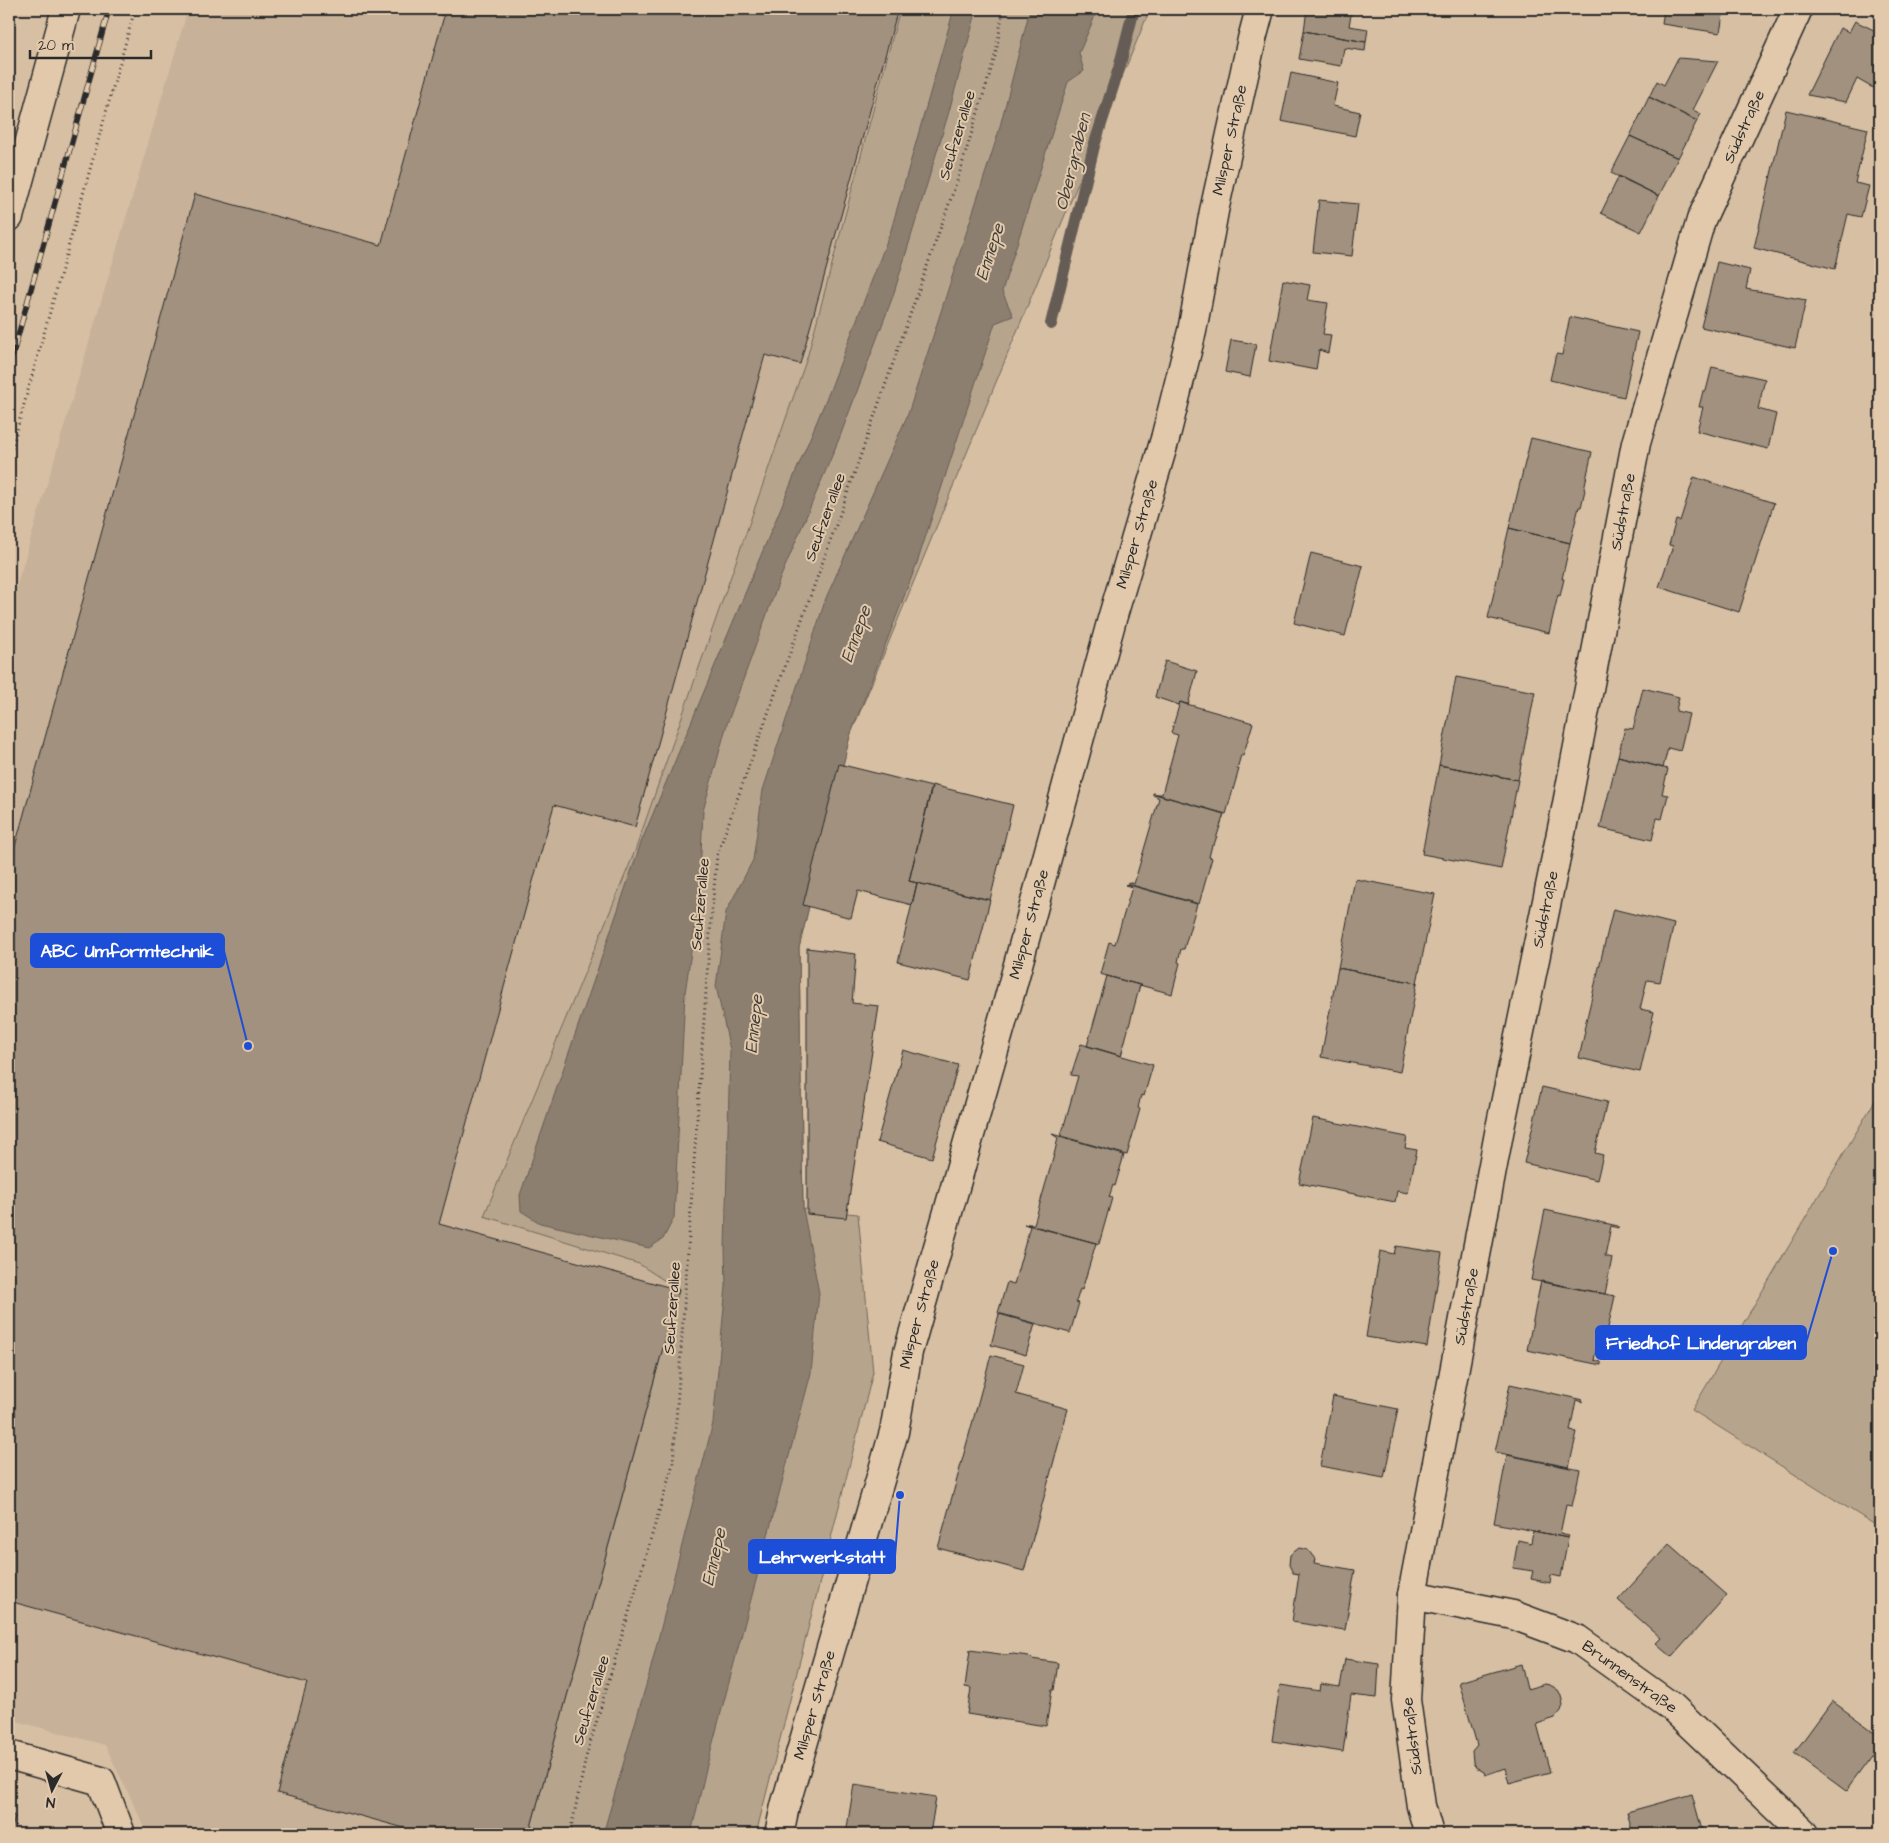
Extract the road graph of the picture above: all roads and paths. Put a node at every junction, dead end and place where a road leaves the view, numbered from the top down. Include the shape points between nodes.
1 (66, 9) edge
2 (135, 9) edge
3 (1003, 9) edge
4 (1260, 9) edge
5 (1798, 9) edge
6 (9, 217) edge
7 (9, 458) edge
8 (1412, 1595) junction
9 (9, 1755) edge
10 (121, 1834) edge
11 (570, 1834) edge
12 (779, 1834) edge
13 (1429, 1834) edge
14 (1805, 1834) edge

1 - 6 street
2 - 7 path
3 - 11 path, Seufzerallee via 996,53 957,181 717,855 673,1464 586,1757
4 - 12 street, Milsper Straße via 1214,211 1192,331 1165,439 908,1352 894,1432
5 - 8 street, Südstraße via 1701,220 1636,443 1566,809 1499,1133
8 - 13 street, Südstraße via 1406,1700 1421,1806
8 - 14 street, Brunnenstraße via 1513,1615 1577,1639 1672,1707
9 - 10 street via 101,1781

